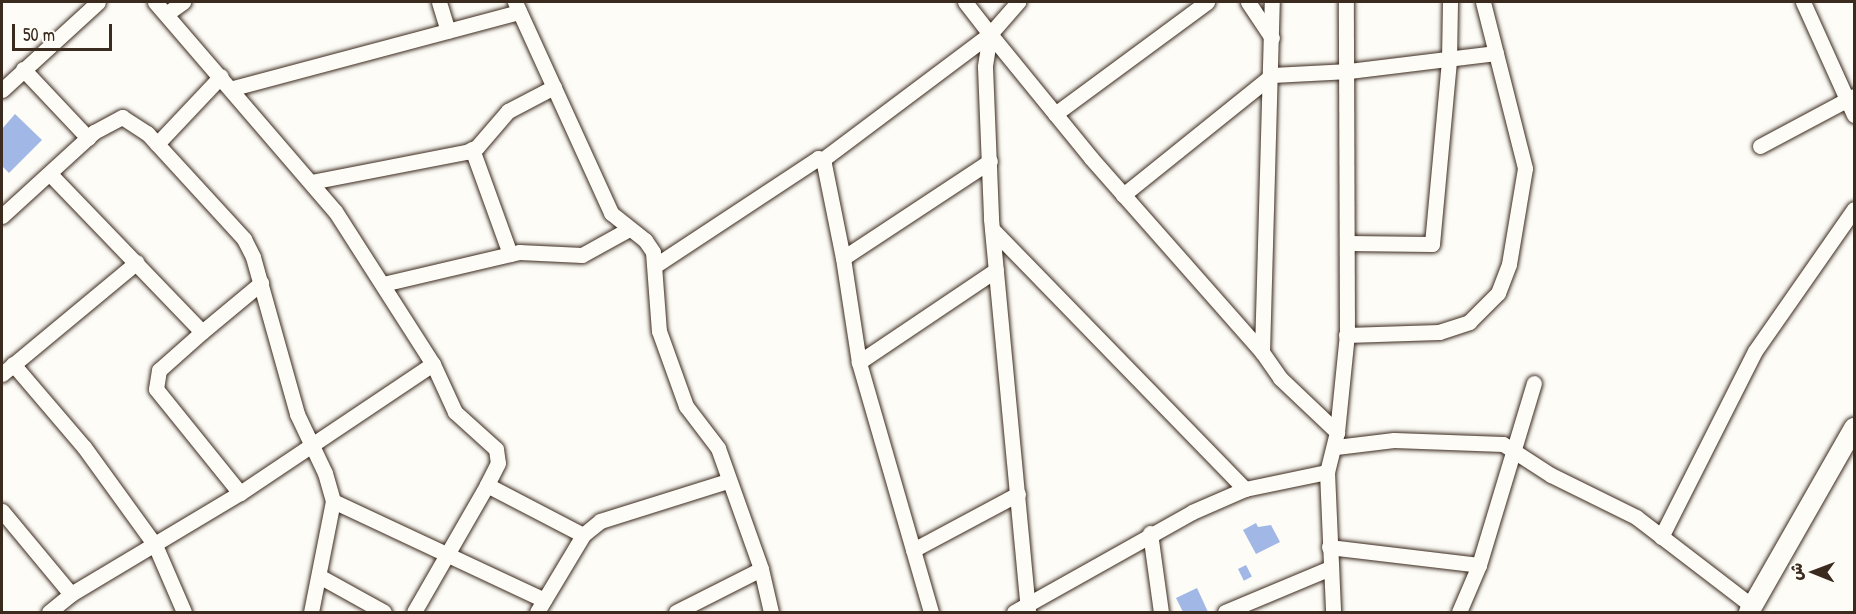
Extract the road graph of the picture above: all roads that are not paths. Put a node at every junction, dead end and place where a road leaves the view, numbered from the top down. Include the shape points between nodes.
1 (98, 2) edge
2 (155, 2) edge
3 (183, 2) edge
4 (438, 2) edge
5 (965, 2) edge
6 (1018, 2) edge
7 (1207, 2) edge
8 (1248, 2) edge
9 (1272, 2) edge
10 (1346, 2) edge
11 (1450, 2) edge
12 (1483, 2) edge
13 (1803, 2) edge
14 (517, 7) edge
15 (166, 14) junction
16 (448, 32) junction
17 (990, 34) junction
18 (1272, 38) junction
19 (1496, 52) junction
20 (1449, 60) junction
21 (24, 69) junction
22 (1349, 71) junction
23 (1272, 75) junction
24 (221, 76) junction
25 (554, 87) junction
26 (232, 88) junction
27 (2, 90) edge
28 (1851, 98) edge
29 (1055, 114) junction
30 (1854, 115) edge
31 (88, 138) junction
32 (157, 144) junction
33 (1760, 146) dead end
34 (472, 149) junction
35 (822, 160) junction
36 (990, 161) junction
37 (50, 174) junction
38 (311, 182) junction
39 (1123, 195) junction
40 (1854, 209) edge
41 (2, 216) edge
42 (629, 229) junction
43 (992, 229) junction
44 (1348, 243) junction
45 (510, 254) junction
46 (843, 258) junction
47 (136, 262) junction
48 (656, 265) junction
49 (996, 270) junction
50 (261, 283) junction
51 (383, 285) junction
52 (201, 332) junction
53 (1346, 335) junction
54 (1262, 352) junction
55 (859, 362) junction
56 (433, 364) junction
57 (7, 369) edge
58 (1534, 383) dead end
59 (1854, 428) edge
60 (1337, 439) junction
61 (309, 443) junction
62 (1512, 449) junction
63 (1327, 472) junction
64 (728, 482) junction
65 (487, 485) junction
66 (1245, 489) junction
67 (240, 493) junction
68 (1018, 494) junction
69 (333, 501) junction
70 (2, 511) edge
71 (1150, 533) junction
72 (582, 535) junction
73 (1662, 537) junction
74 (155, 545) junction
75 (1329, 547) junction
76 (913, 550) junction
77 (446, 553) junction
78 (1479, 565) junction
79 (1330, 568) junction
80 (761, 569) junction
81 (319, 576) junction
82 (71, 594) junction
83 (540, 606) edge
84 (1750, 609) edge
85 (1023, 610) edge
86 (49, 612) edge
87 (184, 612) edge
88 (311, 612) edge
89 (384, 612) edge
90 (414, 612) edge
91 (676, 612) edge
92 (771, 612) edge
93 (931, 612) edge
94 (1161, 612) edge
95 (1225, 612) edge
96 (1333, 612) edge
97 (1460, 612) edge

1 - 21 street
2 - 15 street
3 - 15 street
4 - 16 street
5 - 17 street
6 - 17 street
7 - 29 street
8 - 18 street
9 - 18 street
10 - 22 street
11 - 20 street
12 - 19 street
13 - 28 street
14 - 16 street
14 - 25 street
15 - 24 street
16 - 26 street
17 - 29 street
17 - 35 street
17 - 36 street via 984,67
18 - 23 street
19 - 20 street
19 - 53 street via 1525,168 1509,264 1498,293 1469,322 1438,332
20 - 22 street
20 - 44 street via 1432,243
21 - 27 street
21 - 31 street
22 - 23 street
22 - 44 street
23 - 39 street
23 - 54 street
24 - 26 street
24 - 32 street
25 - 34 street via 508,111
25 - 42 street via 611,213
26 - 38 street
28 - 30 street
28 - 33 street
29 - 39 street
31 - 32 street via 122,117 132,119
31 - 37 street
32 - 50 street via 244,239
34 - 38 street
34 - 45 street
35 - 46 street
35 - 48 street via 811,159 690,247
36 - 43 street
36 - 46 street
37 - 41 street
37 - 47 street
38 - 51 street
39 - 54 street
40 - 73 street via 1755,351
42 - 45 street via 582,255
42 - 48 street via 645,240
43 - 49 street
43 - 66 street
44 - 53 street
45 - 51 street
46 - 55 street
47 - 52 street
47 - 57 street
48 - 64 street via 656,321 662,341 686,406 711,436
49 - 55 street
49 - 68 street
50 - 52 street
50 - 61 street via 277,352
51 - 56 street
52 - 67 street via 159,370 156,389
53 - 60 street
54 - 60 street
55 - 76 street
56 - 61 street
56 - 65 street via 455,412 496,449 498,463
57 - 74 street via 84,447
58 - 62 street
59 - 84 street
60 - 62 street via 1488,442
60 - 63 street
61 - 67 street
61 - 69 street via 325,473
62 - 73 street via 1551,475 1636,517
62 - 78 street
63 - 66 street
63 - 75 street
64 - 72 street via 615,515
64 - 80 street
65 - 72 street
65 - 77 street
66 - 71 street
67 - 74 street
68 - 76 street
68 - 85 street
69 - 77 street
69 - 81 street
70 - 82 street
71 - 85 street
71 - 94 street
72 - 83 street
73 - 84 street
74 - 82 street
74 - 87 street
75 - 78 street
75 - 79 street
76 - 93 street
77 - 83 street
77 - 90 street
78 - 97 street
79 - 95 street
79 - 96 street
80 - 91 street
80 - 92 street
81 - 88 street
81 - 89 street
82 - 86 street

